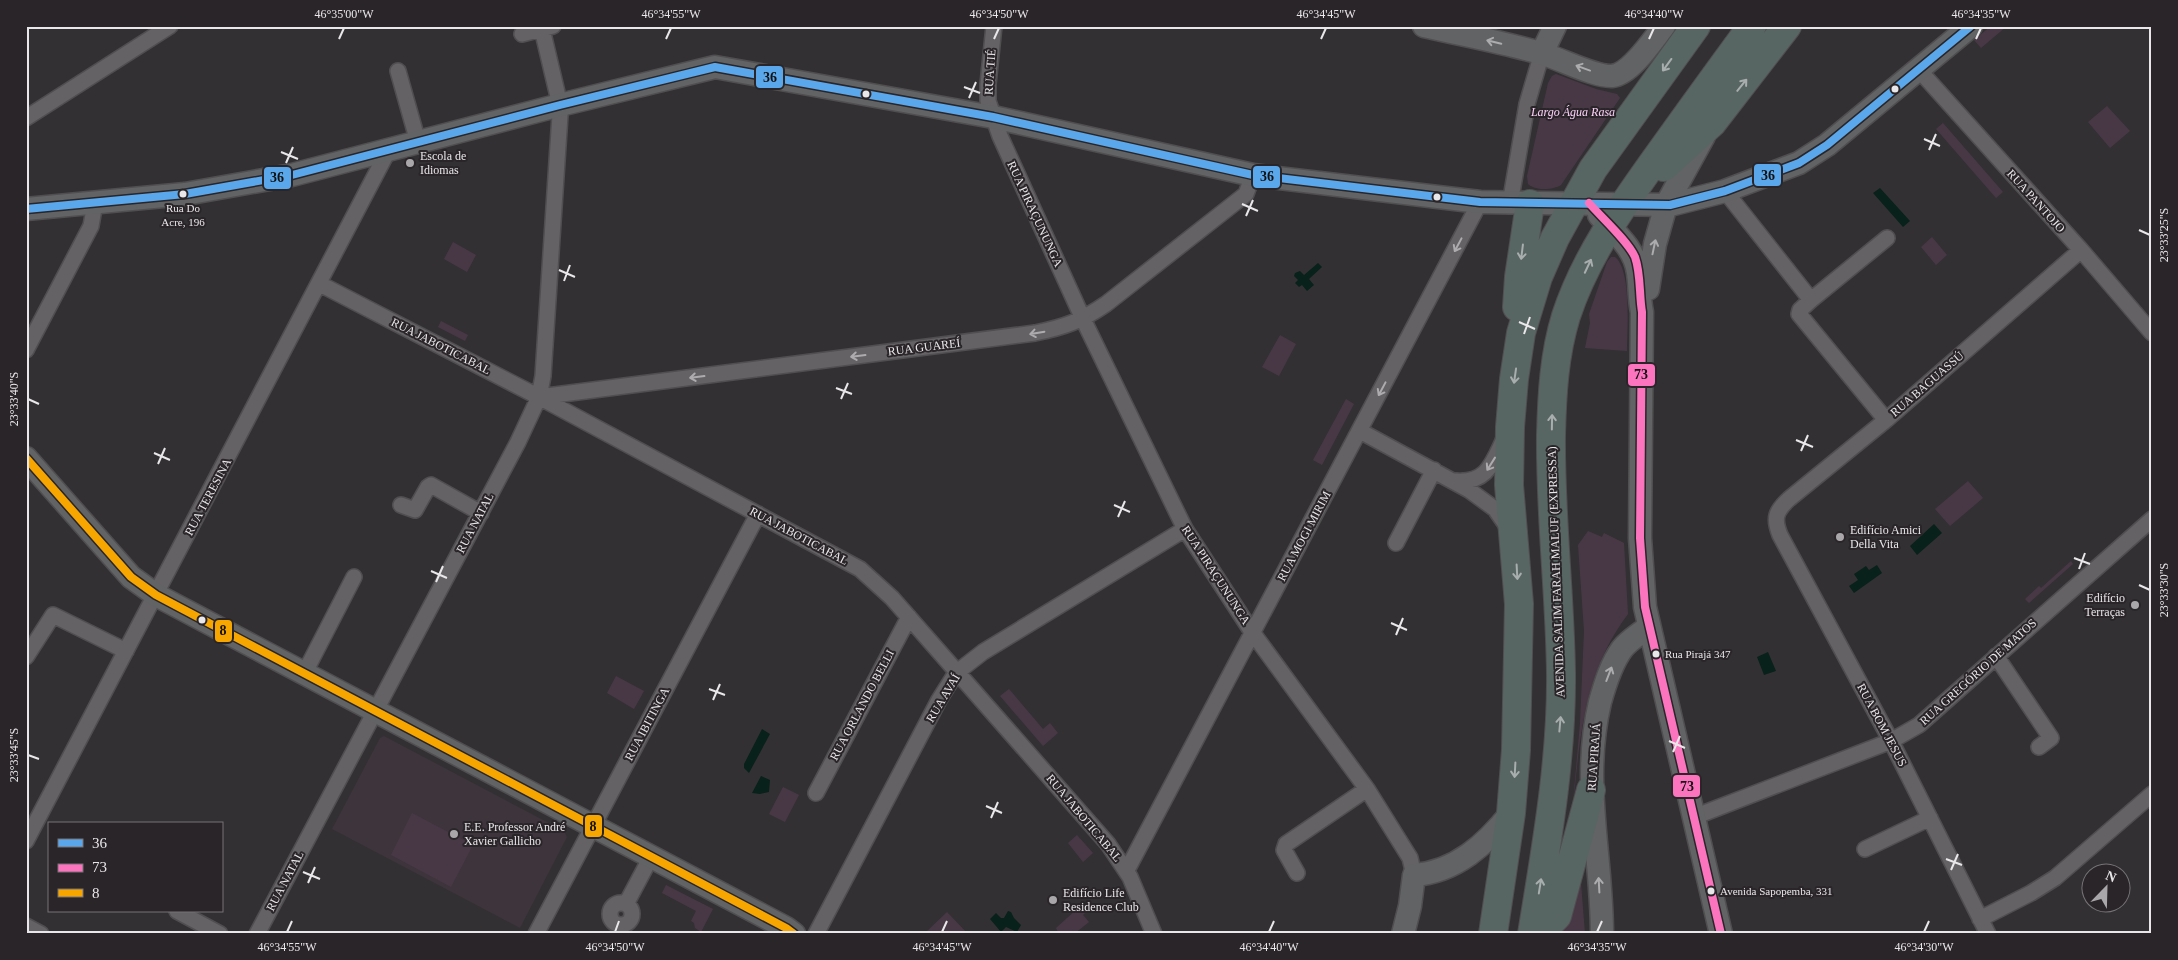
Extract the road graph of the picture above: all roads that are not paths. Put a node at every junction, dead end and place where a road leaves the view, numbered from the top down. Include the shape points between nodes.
1 (170, 26) edge
2 (994, 26) edge
3 (1424, 26) edge
4 (1555, 26) edge
5 (1664, 26) edge
6 (1696, 26) edge
7 (1752, 26) edge
8 (1787, 26) edge
9 (1971, 26) edge
10 (548, 28) edge
11 (522, 34) dead end
12 (1542, 53) junction
13 (1919, 70) junction
14 (398, 71) dead end
15 (560, 105) junction
16 (993, 117) junction
17 (26, 118) edge
18 (1712, 123) junction
19 (418, 142) junction
20 (388, 151) junction
21 (1252, 175) junction
22 (1725, 191) junction
23 (1480, 202) junction
24 (95, 203) junction
25 (1581, 203) junction
26 (1520, 204) junction
27 (1666, 205) junction
28 (26, 209) edge
29 (1616, 215) junction
30 (1887, 238) dead end
31 (2081, 250) junction
32 (320, 284) junction
33 (1812, 300) junction
34 (1642, 312) junction
35 (1083, 319) junction
36 (1521, 333) junction
37 (2152, 333) edge
38 (26, 350) edge
39 (539, 397) junction
40 (1886, 420) junction
41 (1510, 427) junction
42 (1360, 431) junction
43 (26, 458) edge
44 (1434, 470) junction
45 (1456, 481) junction
46 (401, 505) dead end
47 (480, 513) junction
48 (758, 514) junction
49 (1775, 518) joint
50 (2152, 518) edge
51 (1184, 529) junction
52 (1515, 538) junction
53 (1396, 543) dead end
54 (354, 576) dead end
55 (156, 595) junction
56 (909, 617) junction
57 (1648, 627) junction
58 (1252, 632) junction
59 (126, 651) junction
60 (1996, 656) junction
61 (26, 657) edge
62 (956, 673) junction
63 (304, 674) junction
64 (374, 711) junction
65 (1891, 741) junction
66 (2039, 747) dead end
67 (1367, 789) junction
68 (1591, 790) junction
69 (816, 793) dead end
70 (2152, 794) edge
71 (1511, 813) junction
72 (1694, 817) junction
73 (1930, 818) junction
74 (593, 826) junction
75 (26, 841) edge
76 (1865, 849) dead end
77 (651, 856) junction
78 (1127, 870) junction
79 (1297, 874) dead end
80 (1414, 875) junction
81 (626, 904) dead end
82 (178, 912) edge
83 (1980, 918) junction
84 (26, 926) edge
85 (41, 934) edge
86 (220, 934) edge
87 (257, 934) edge
88 (536, 934) edge
89 (794, 934) edge
90 (816, 934) edge
91 (1154, 934) edge
92 (1403, 934) edge
93 (1493, 934) edge
94 (1532, 934) edge
95 (1538, 934) edge
96 (1602, 934) edge
97 (1721, 934) edge
98 (1988, 934) edge

1 - 17 street
2 - 16 street, RUA TIÉ via 988,84 988,101
12 -> 3 main road
4 - 12 main road
5 -> 12 main road via 1626,70 1612,76
6 -> 25 highway via 1611,142
7 - 29 highway, AVENIDA SALIM FARAH MALUF (EXPRESSA)
18 -> 8 highway
9 - 13 main road
10 - 11 street
10 - 15 street, RUA NATAL
12 - 26 street via 1527,104
13 - 22 main road via 1811,156 1781,171
13 - 31 street, RUA PANTOJO
14 - 19 street
15 - 16 main road via 714,68
15 - 19 main road
15 - 39 street, RUA NATAL
16 - 21 main road
16 - 35 street, RUA PIRAÇUNUNGA
18 - 27 main road
18 - 29 highway
19 - 20 main road
20 - 24 main road via 292,175 207,191
20 - 32 street, RUA TERESINA
21 - 23 main road
21 - 35 street, RUA GUAREÍ via 1246,194 1127,289
22 - 27 main road
22 - 33 street
23 - 26 main road
23 -> 42 street, RUA MOGI MIRIM
24 - 28 main road
24 - 38 street via 91,226
25 - 26 main road
25 - 29 main road
25 - 36 highway via 1538,277
26 -> 36 highway via 1517,314
27 - 29 main road
34 -> 27 main road
29 - 34 main road via 1624,242 1634,257
94 -> 29 highway, AVENIDA SALIM FARAH MALUF (EXPRESSA) via 1561,715 1552,512 1552,395 1558,345 1567,313 1597,245
30 - 33 street
31 - 37 street, RUA PANTOJO
31 - 40 street, RUA BAGUASSÚ
32 - 39 street, RUA JABOTICABAL
32 - 55 street, RUA TERESINA
33 - 40 street via 1800,310 1801,317
34 - 57 main road via 1640,538
35 -> 39 street, RUA GUAREÍ via 1034,333
35 - 51 street, RUA PIRAÇUNUNGA
36 -> 41 highway
39 - 47 street, RUA NATAL
39 - 48 street, RUA JABOTICABAL
40 - 49 street, RUA BAGUASSÚ via 1789,499 1778,509
41 -> 45 street via 1488,470 1475,480
41 - 52 highway via 1509,485
42 - 44 street
42 - 58 street, RUA MOGI MIRIM
43 - 55 main road via 131,577
44 - 45 street
44 - 53 street
45 - 52 street via 1495,509
46 - 47 street via 415,510 431,485
47 - 64 street, RUA NATAL
48 - 56 street, RUA JABOTICABAL via 860,569
48 - 74 street, RUA IBITINGA
49 - 65 street, RUA BOM JESUS via 1780,535
50 - 60 street, RUA GREGÓRIO DE MATOS
51 - 58 street, RUA PIRAÇUNUNGA
51 - 62 street, RUA AVAÍ via 983,652
52 -> 71 highway via 1519,614
54 - 63 street
55 - 59 street, RUA TERESINA
55 - 63 main road
56 - 62 street, RUA JABOTICABAL
56 - 69 street, RUA ORLANDO BELLI
68 -> 57 main road, RUA PIRAJÁ via 1595,723 1603,690 1622,649
57 - 72 main road
58 - 67 street, RUA PIRAÇUNUNGA
58 - 78 street, RUA MOGI MIRIM
59 - 61 street via 53,615
59 - 75 street, RUA TERESINA
60 - 65 street, RUA GREGÓRIO DE MATOS via 1919,725
60 - 66 street via 2050,738
62 - 78 street, RUA JABOTICABAL via 1098,831
62 - 90 street, RUA AVAÍ
63 - 64 main road
64 - 74 main road
64 - 87 street, RUA NATAL
65 - 72 street, RUA GREGÓRIO DE MATOS
65 - 73 street, RUA BOM JESUS
67 - 79 street via 1286,844 1284,850
67 - 80 street, RUA PIRAÇUNUNGA via 1410,858
68 - 95 highway via 1557,916
96 -> 68 main road, RUA PIRAJÁ
70 - 83 street via 2048,882
71 - 80 main road via 1489,840 1458,861 1442,870
71 - 93 highway
72 - 97 main road
73 - 76 street
73 - 83 street, RUA BOM JESUS
74 - 77 main road
74 - 88 street, RUA IBITINGA
77 - 81 street
77 - 89 main road
78 - 91 street, RUA JABOTICABAL
80 - 92 main road, RUA PIRAÇUNUNGA
82 - 86 street
83 - 98 street, RUA BOM JESUS
84 - 85 street

